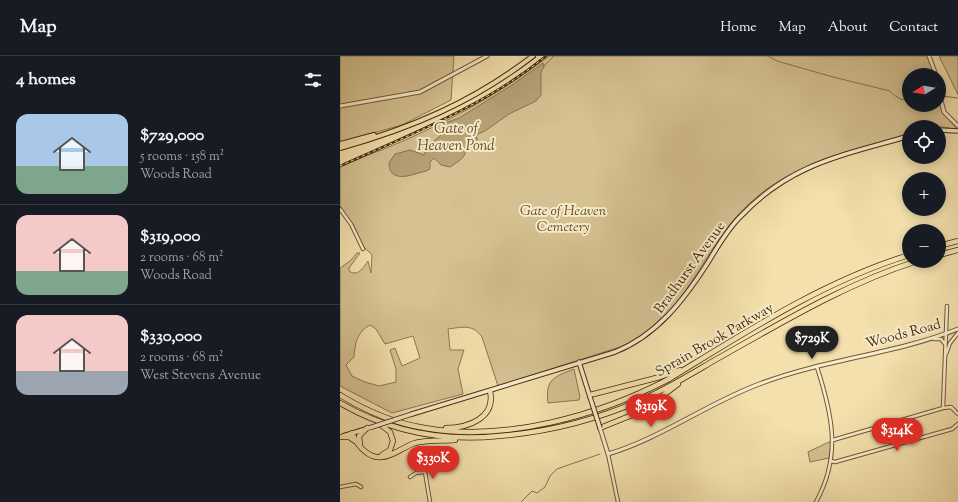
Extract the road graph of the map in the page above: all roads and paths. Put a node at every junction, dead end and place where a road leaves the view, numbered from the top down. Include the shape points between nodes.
1 (487, 56) edge
2 (529, 56) edge
3 (533, 56) edge
4 (930, 56) edge
5 (934, 68) edge
6 (340, 106) edge
7 (944, 112) edge
8 (958, 126) edge
9 (946, 130) edge
10 (958, 131) edge
11 (902, 138) edge
12 (340, 144) edge
13 (340, 148) edge
14 (340, 208) edge
15 (958, 241) edge
16 (946, 244) edge
17 (363, 249) dead end
18 (958, 250) edge
19 (946, 253) edge
20 (902, 257) edge
21 (902, 266) edge
22 (947, 306) dead end
23 (958, 329) edge
24 (958, 333) edge
25 (946, 334) junction
26 (932, 339) junction
27 (945, 345) junction
28 (945, 358) junction
29 (580, 362) junction
30 (694, 364) junction
31 (817, 366) junction
32 (690, 374) junction
33 (490, 391) junction
34 (340, 395) edge
35 (590, 396) junction
36 (340, 403) edge
37 (943, 408) junction
38 (958, 414) edge
39 (373, 420) junction
40 (958, 424) edge
41 (368, 428) junction
42 (425, 428) junction
43 (600, 428) junction
44 (353, 432) junction
45 (340, 437) edge
46 (473, 438) junction
47 (833, 440) junction
48 (358, 443) junction
49 (608, 454) junction
50 (423, 460) dead end
51 (831, 461) junction
52 (424, 472) junction
53 (410, 477) dead end
54 (361, 486) dead end
55 (340, 487) edge
56 (430, 502) edge
57 (618, 502) edge
58 (816, 502) edge

1 - 6 street via 420,92
2 - 12 highway via 476,91 437,112 396,128
3 - 13 highway via 484,89 437,115
4 - 5 street
7 - 8 street
9 - 10 main road
11 - 29 main road, Bradhurst Avenue via 819,163 798,171 778,184 732,225 695,281 663,322 630,346
14 - 17 street
15 - 16 highway
18 - 19 highway
20 - 30 highway, Sprain Brook Parkway via 860,272 813,294
21 - 32 highway, Sprain Brook Parkway via 829,297
22 - 25 street
23 - 25 street, Woods Road
24 - 28 street via 950,343
25 - 26 street, Woods Road
25 - 27 street
26 - 27 street via 941,339
26 - 31 street, Woods Road
27 - 28 street
28 - 37 street
29 - 33 main road, Bradhurst Avenue
29 - 35 main road
30 - 35 highway via 660,377
30 - 42 highway, Sprain Brook Parkway via 662,383 630,397 561,420 489,430 454,431
31 - 47 street via 831,417
31 - 49 street, Woods Road via 748,388 642,441
32 - 43 highway via 642,411
32 - 46 highway, Sprain Brook Parkway via 642,400 581,422 526,433
33 - 41 main road, Bradhurst Avenue, bridge
33 - 42 highway via 490,407 480,419 457,427
34 - 42 highway, Sprain Brook Parkway via 378,414
35 - 43 main road, bridge
36 - 39 highway, Sprain Brook Parkway
37 - 38 street via 951,407
37 - 47 street
39 - 46 highway, Sprain Brook Parkway via 418,434
39 - 48 highway via 391,434 391,449 384,455 377,455 366,451
40 - 51 street via 952,429
41 - 44 main road, Bradhurst Avenue
41 - 48 highway via 359,436
43 - 49 street
44 - 45 main road, Bradhurst Avenue
44 - 48 highway
45 - 48 highway via 350,437
46 - 48 highway via 416,443 389,456 381,457 367,454
47 - 51 street
49 - 57 street
50 - 52 street
51 - 58 street
52 - 53 street
52 - 56 street
54 - 55 street via 356,484

